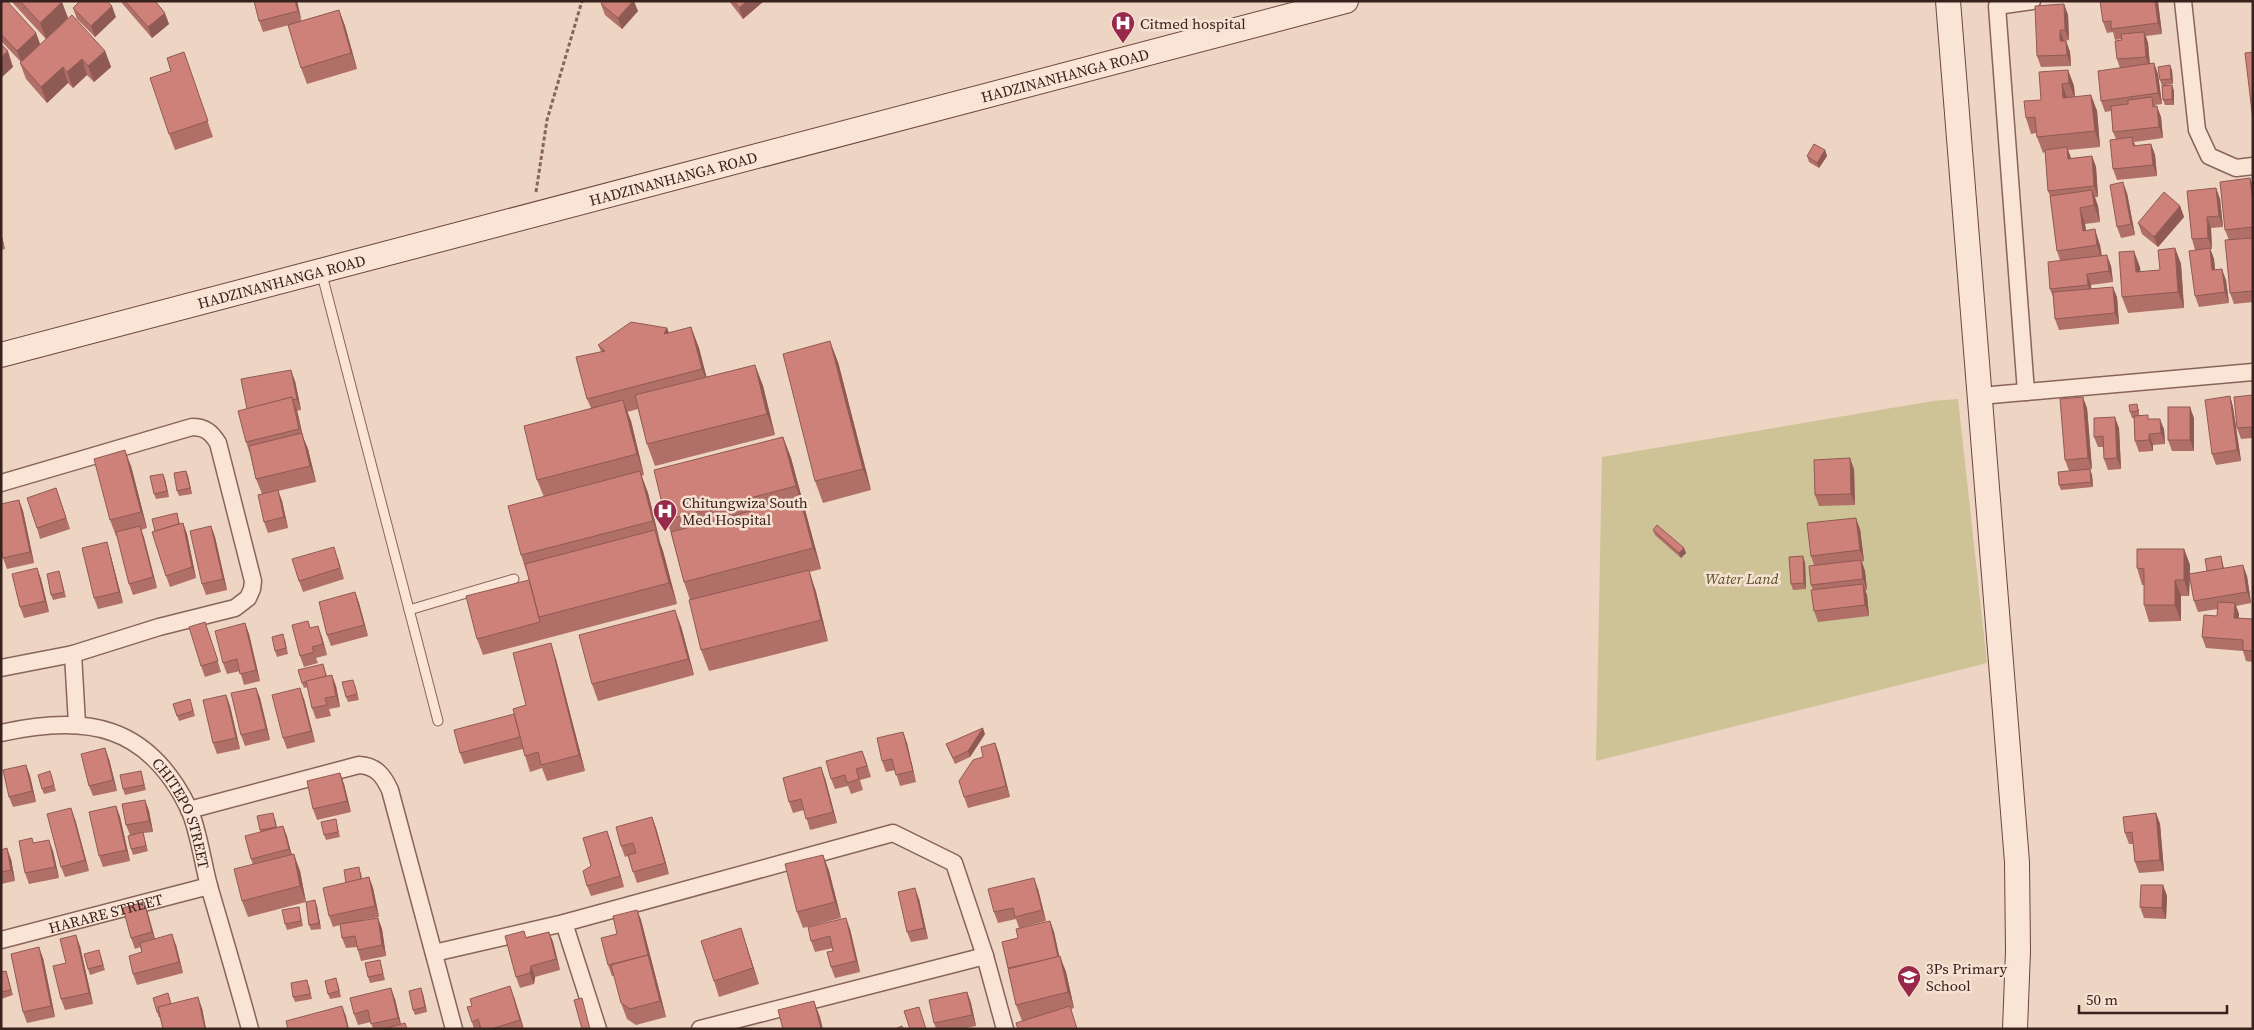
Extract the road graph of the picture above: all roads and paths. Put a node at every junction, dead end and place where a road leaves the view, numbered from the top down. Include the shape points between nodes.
1 (582, 1) edge
2 (1346, 1) edge
3 (1948, 1) edge
4 (2032, 1) edge
5 (2183, 1) edge
6 (1269, 10) edge
7 (2253, 166) edge
8 (532, 215) junction
9 (321, 271) junction
10 (1, 355) edge
11 (2253, 372) edge
12 (2026, 392) junction
13 (1980, 396) junction
14 (1, 483) edge
15 (514, 580) dead end
16 (409, 610) junction
17 (74, 654) junction
18 (1, 668) edge
19 (438, 721) dead end
20 (77, 724) junction
21 (1, 733) edge
22 (189, 810) junction
23 (210, 886) junction
24 (564, 923) junction
25 (1, 940) edge
26 (434, 954) junction
27 (985, 956) junction
28 (250, 1029) edge
29 (454, 1029) edge
30 (598, 1029) edge
31 (700, 1029) edge
32 (1005, 1029) edge
33 (2015, 1029) edge

1 - 8 path via 547,120
2 - 6 street, HADZINANHANGA ROAD
3 - 13 street
4 - 12 street via 1997,6
5 - 7 street via 2197,130 2210,156 2236,168
6 - 8 street, HADZINANHANGA ROAD
8 - 9 street, HADZINANHANGA ROAD
9 - 10 street, HADZINANHANGA ROAD
9 - 16 lane
11 - 12 street
12 - 13 street
13 - 33 street via 2016,862 2018,951
14 - 17 street via 192,427 205,429 218,443 253,581 248,598 235,608 158,627
15 - 16 lane
16 - 19 lane
17 - 18 street
17 - 20 street
20 - 21 street, CHITEPO STREET via 31,726
20 - 22 street, CHITEPO STREET via 97,727 135,742 156,758
22 - 23 street, CHITEPO STREET
22 - 26 street via 359,765 378,770 390,790
23 - 25 street, HARARE STREET
23 - 28 street, CHITEPO STREET
24 - 26 street
24 - 27 street via 894,833 954,863
24 - 30 street
26 - 29 street
27 - 31 street
27 - 32 street

